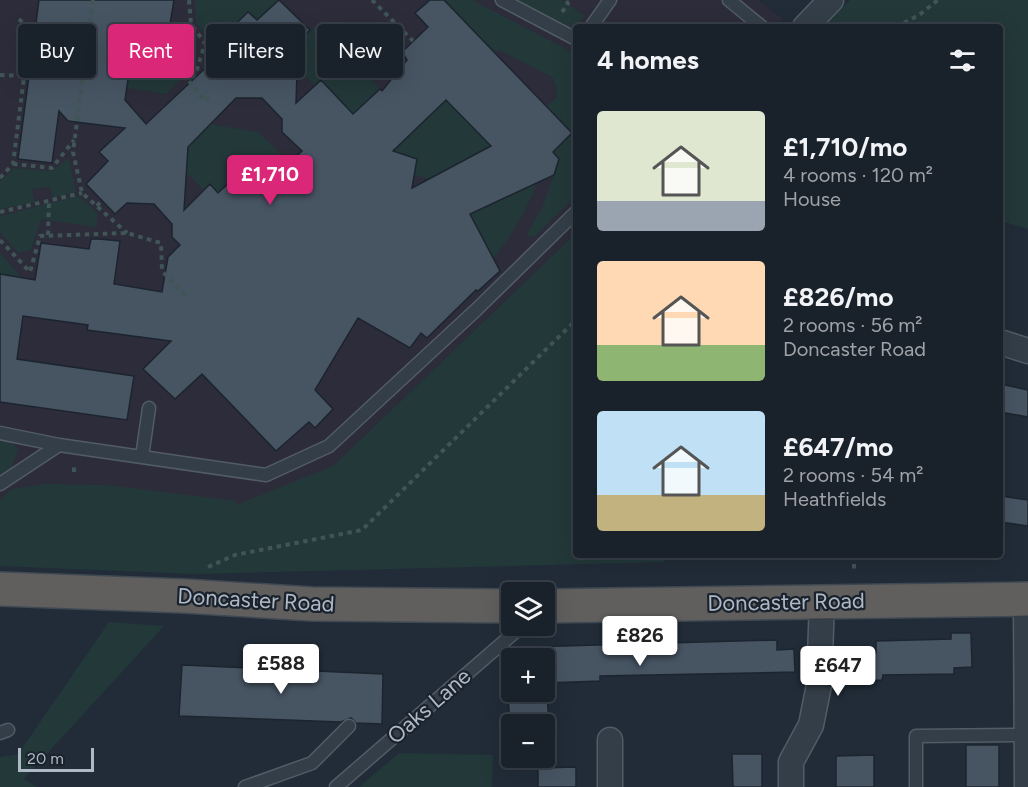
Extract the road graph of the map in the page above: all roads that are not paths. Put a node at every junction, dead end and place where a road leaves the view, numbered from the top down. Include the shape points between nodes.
1 (502, 0) edge
2 (610, 0) edge
3 (831, 0) edge
4 (731, 2) edge
5 (593, 24) edge
6 (758, 24) edge
7 (808, 24) edge
8 (573, 37) edge
9 (573, 215) edge
10 (1003, 343) edge
11 (1028, 351) edge
12 (149, 408) dead end
13 (0, 433) edge
14 (59, 445) junction
15 (142, 457) junction
16 (0, 484) edge
17 (0, 589) edge
18 (1027, 599) edge
19 (822, 601) junction
20 (501, 606) edge
21 (555, 606) edge
22 (510, 636) edge
23 (1027, 694) edge
24 (349, 726) dead end
25 (1027, 735) edge
26 (610, 740) dead end
27 (245, 787) edge
28 (336, 787) edge
29 (610, 787) edge
30 (791, 787) edge
31 (916, 787) edge
32 (1027, 787) edge

1 - 8 lane
2 - 5 lane
3 - 7 street
4 - 6 lane
9 - 15 lane via 330,446 266,475
10 - 11 street
12 - 15 lane
13 - 14 lane
14 - 15 lane
14 - 16 lane
17 - 20 highway, Doncaster Road via 312,604
18 - 19 highway, Doncaster Road
18 - 23 street
19 - 21 highway, Doncaster Road
19 - 30 street via 819,685 811,725 791,762
22 - 28 lane, Oaks Lane
23 - 25 street
24 - 27 lane via 312,763
25 - 31 lane via 916,736
25 - 32 street
26 - 29 street

